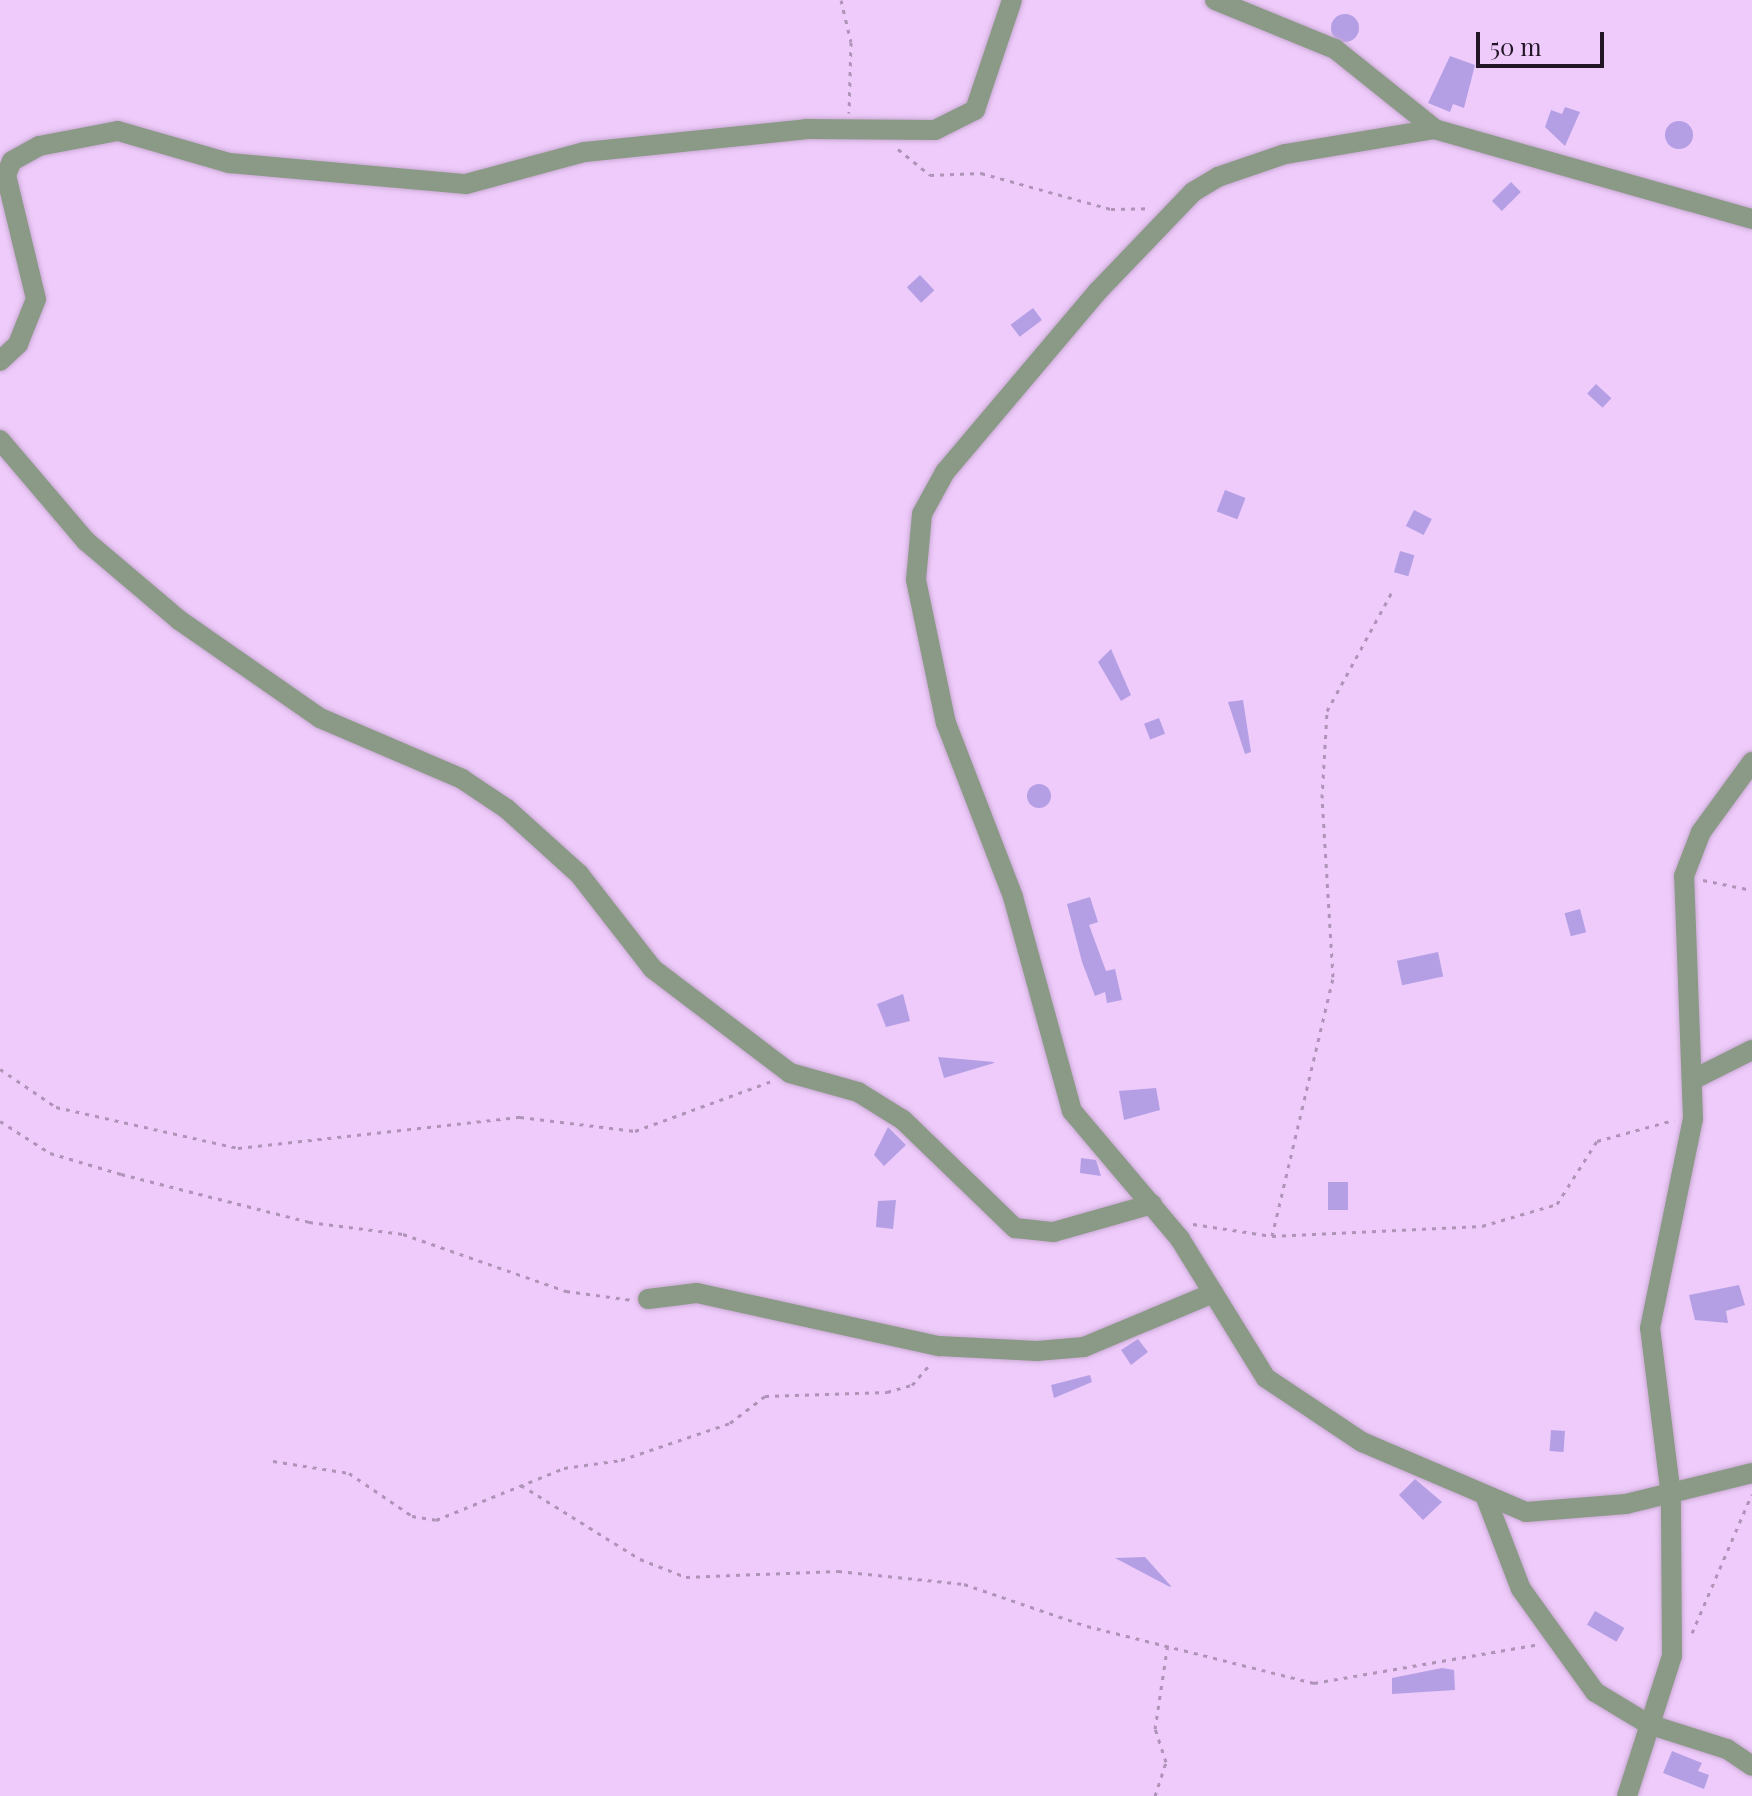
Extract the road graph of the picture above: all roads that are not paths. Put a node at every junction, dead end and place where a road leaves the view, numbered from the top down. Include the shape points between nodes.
1 (1012, 0) edge
2 (1215, 0) edge
3 (1435, 129) junction
4 (1752, 219) edge
5 (0, 361) edge
6 (0, 440) edge
7 (1752, 762) edge
8 (1752, 1050) edge
9 (1696, 1078) junction
10 (1152, 1204) junction
11 (1213, 1293) junction
12 (648, 1299) road end
13 (1752, 1473) edge
14 (1671, 1496) junction
15 (1486, 1498) junction
16 (1648, 1724) junction
17 (1752, 1766) edge
18 (1627, 1796) edge

1 - 5 street via 975,110 953,127 847,129 585,152 466,184 229,163 145,134 73,135 25,153 6,175 36,299 18,344
2 - 3 street via 1335,49
3 - 4 street
3 - 10 street via 1285,154 1193,192 976,434 922,514 916,580 933,677 1041,984 1066,1094 1083,1127 1118,1156
6 - 10 street via 86,541 212,644 320,718 462,779 543,836 653,969 790,1073 872,1099 1015,1228 1054,1232
7 - 9 street via 1701,832 1684,876
8 - 9 street
9 - 14 street via 1681,1200 1651,1304
10 - 11 street
11 - 12 street via 1084,1347 939,1346 715,1296
11 - 15 street via 1254,1363 1303,1410
13 - 14 street
14 - 15 street via 1564,1513 1526,1512
14 - 16 street via 1671,1662
15 - 16 street via 1521,1589 1566,1657 1595,1692
16 - 17 street via 1727,1749
16 - 18 street

